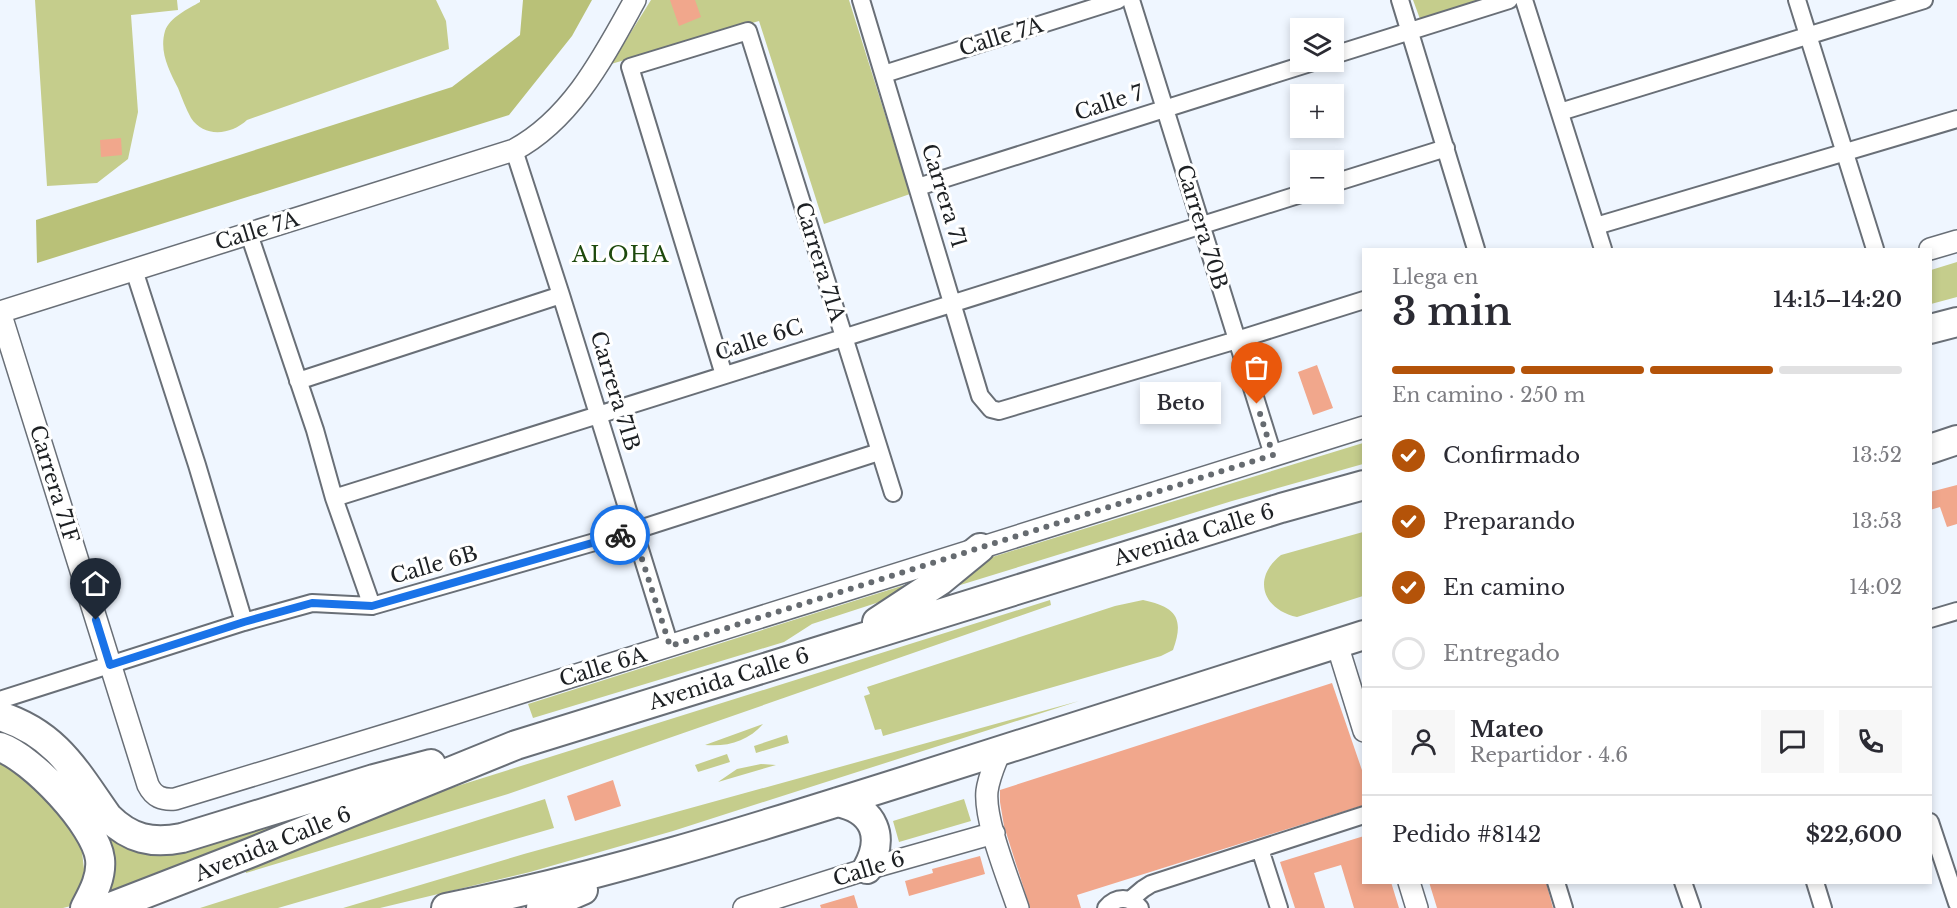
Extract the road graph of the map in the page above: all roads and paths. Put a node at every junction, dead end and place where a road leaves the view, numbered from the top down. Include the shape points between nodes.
1 (635, 0) edge
2 (861, 0) edge
3 (1118, 0) edge
4 (1131, 0) edge
5 (1400, 0) edge
6 (1509, 0) edge
7 (1524, 0) edge
8 (1797, 0) edge
9 (1924, 0) edge
10 (1409, 31) junction
11 (1808, 36) junction
12 (1344, 52) edge
13 (1290, 69) edge
14 (884, 74) junction
15 (1165, 108) junction
16 (1560, 112) junction
17 (1957, 119) edge
18 (1446, 148) junction
19 (514, 150) junction
20 (1844, 151) junction
21 (1344, 180) edge
22 (918, 187) junction
23 (1290, 197) edge
24 (1201, 225) junction
25 (1596, 226) junction
26 (249, 234) junction
27 (1957, 241) edge
28 (1476, 248) edge
29 (1603, 248) edge
30 (1875, 248) edge
31 (1932, 248) edge
32 (134, 270) junction
33 (561, 296) junction
34 (1362, 301) edge
35 (953, 302) junction
36 (0, 312) edge
37 (1957, 322) edge
38 (1932, 328) edge
39 (843, 337) junction
40 (1237, 340) junction
41 (724, 375) junction
42 (298, 381) junction
43 (599, 414) junction
44 (1362, 428) edge
45 (1957, 440) edge
46 (1932, 448) edge
47 (879, 452) junction
48 (1273, 455) junction
49 (1362, 486) edge
50 (892, 493) dead end
51 (334, 498) junction
52 (633, 531) junction
53 (980, 548) junction
54 (372, 606) junction
55 (1957, 611) edge
56 (1932, 618) edge
57 (244, 622) junction
58 (1350, 639) edge
59 (844, 643) junction
60 (670, 646) junction
61 (110, 665) junction
62 (0, 700) edge
63 (0, 716) edge
64 (1362, 718) edge
65 (516, 745) junction
66 (0, 747) edge
67 (1000, 751) junction
68 (152, 793) joint
69 (838, 802) junction
70 (1362, 816) edge
71 (1932, 828) edge
72 (994, 833) junction
73 (1260, 849) junction
74 (655, 858) junction
75 (867, 869) junction
76 (1410, 884) edge
77 (1557, 884) edge
78 (1684, 884) edge
79 (1816, 884) edge
80 (1957, 903) edge
81 (1135, 904) edge
82 (85, 908) edge
83 (108, 908) edge
84 (446, 908) edge
85 (541, 908) edge
86 (744, 908) edge
87 (1018, 908) edge
88 (1106, 908) edge
89 (1279, 908) edge
90 (1417, 908) edge
91 (1564, 908) edge
92 (1692, 908) edge
93 (1823, 908) edge

1 - 19 street, Calle 7A via 598,64 567,107 530,142
2 - 14 street, Carrera 71
3 - 14 street, Calle 7A
4 - 15 street, Carrera 70B
5 - 10 street
6 - 10 street
7 - 16 street
8 - 11 street
9 - 11 street
10 - 12 street
10 - 18 street
11 - 16 street
11 - 20 street
13 - 15 street, Calle 7
14 - 22 street, Carrera 71
15 - 22 street, Calle 7
15 - 24 street, Carrera 70B
16 - 25 street
17 - 20 street
18 - 21 street
18 - 28 street
19 - 26 street, Calle 7A
19 - 33 street, Carrera 71B
20 - 25 street
20 - 30 street
22 - 35 street, Carrera 71
23 - 24 street, Calle 6C
24 - 35 street, Calle 6C
24 - 40 street, Carrera 70B
25 - 29 street
26 - 32 street, Calle 7A
26 - 42 street
27 - 31 street
32 - 36 street, Calle 7A
32 - 57 street
33 - 42 street
33 - 43 street, Carrera 71B
34 - 40 street
35 - 39 street, Calle 6C
35 - 40 street, Carrera 71 via 980,396 984,404 999,411
36 - 61 street, Carrera 71F
37 - 38 highway
39 - 41 street, Calle 6C
39 - 41 street, Carrera 71A via 748,31 630,67
39 - 47 street, Carrera 71A
40 - 48 street, Carrera 70B
41 - 43 street, Calle 6C
42 - 51 street
43 - 51 street, Calle 6C
43 - 52 street, Carrera 71B
44 - 48 street, Calle 6A
45 - 46 highway
47 - 50 street, Carrera 71A
47 - 52 street, Calle 6B
48 - 53 street, Calle 6A
49 - 59 highway, Avenida Calle 6
51 - 54 street
52 - 54 street, Calle 6B
52 - 60 street, Carrera 71B
53 - 59 highway via 924,592
53 - 60 street, Calle 6A
54 - 57 street, Calle 6B via 312,603
55 - 56 street
57 - 61 street, Calle 6B
58 - 64 street
58 - 67 highway
59 - 65 highway, Avenida Calle 6
60 - 68 street, Calle 6A via 175,799 165,800
61 - 62 street, Calle 6B
61 - 68 street, Carrera 71F
63 - 65 highway via 42,735 68,760 116,825 152,841 182,838 374,778
65 - 83 highway, Avenida Calle 6
66 - 82 highway via 46,781 71,805 89,831 100,860 99,874
67 - 69 highway
67 - 72 street via 987,792
69 - 74 highway
69 - 75 highway via 856,808 870,821 877,845
70 - 73 street
71 - 80 street
72 - 75 street, Calle 6
72 - 87 street
73 - 81 street via 1151,884 1143,889
73 - 89 street
74 - 84 highway
74 - 85 highway
75 - 86 street, Calle 6
76 - 90 street
77 - 91 street
78 - 92 street
79 - 93 street
81 - 88 street via 1118,899

